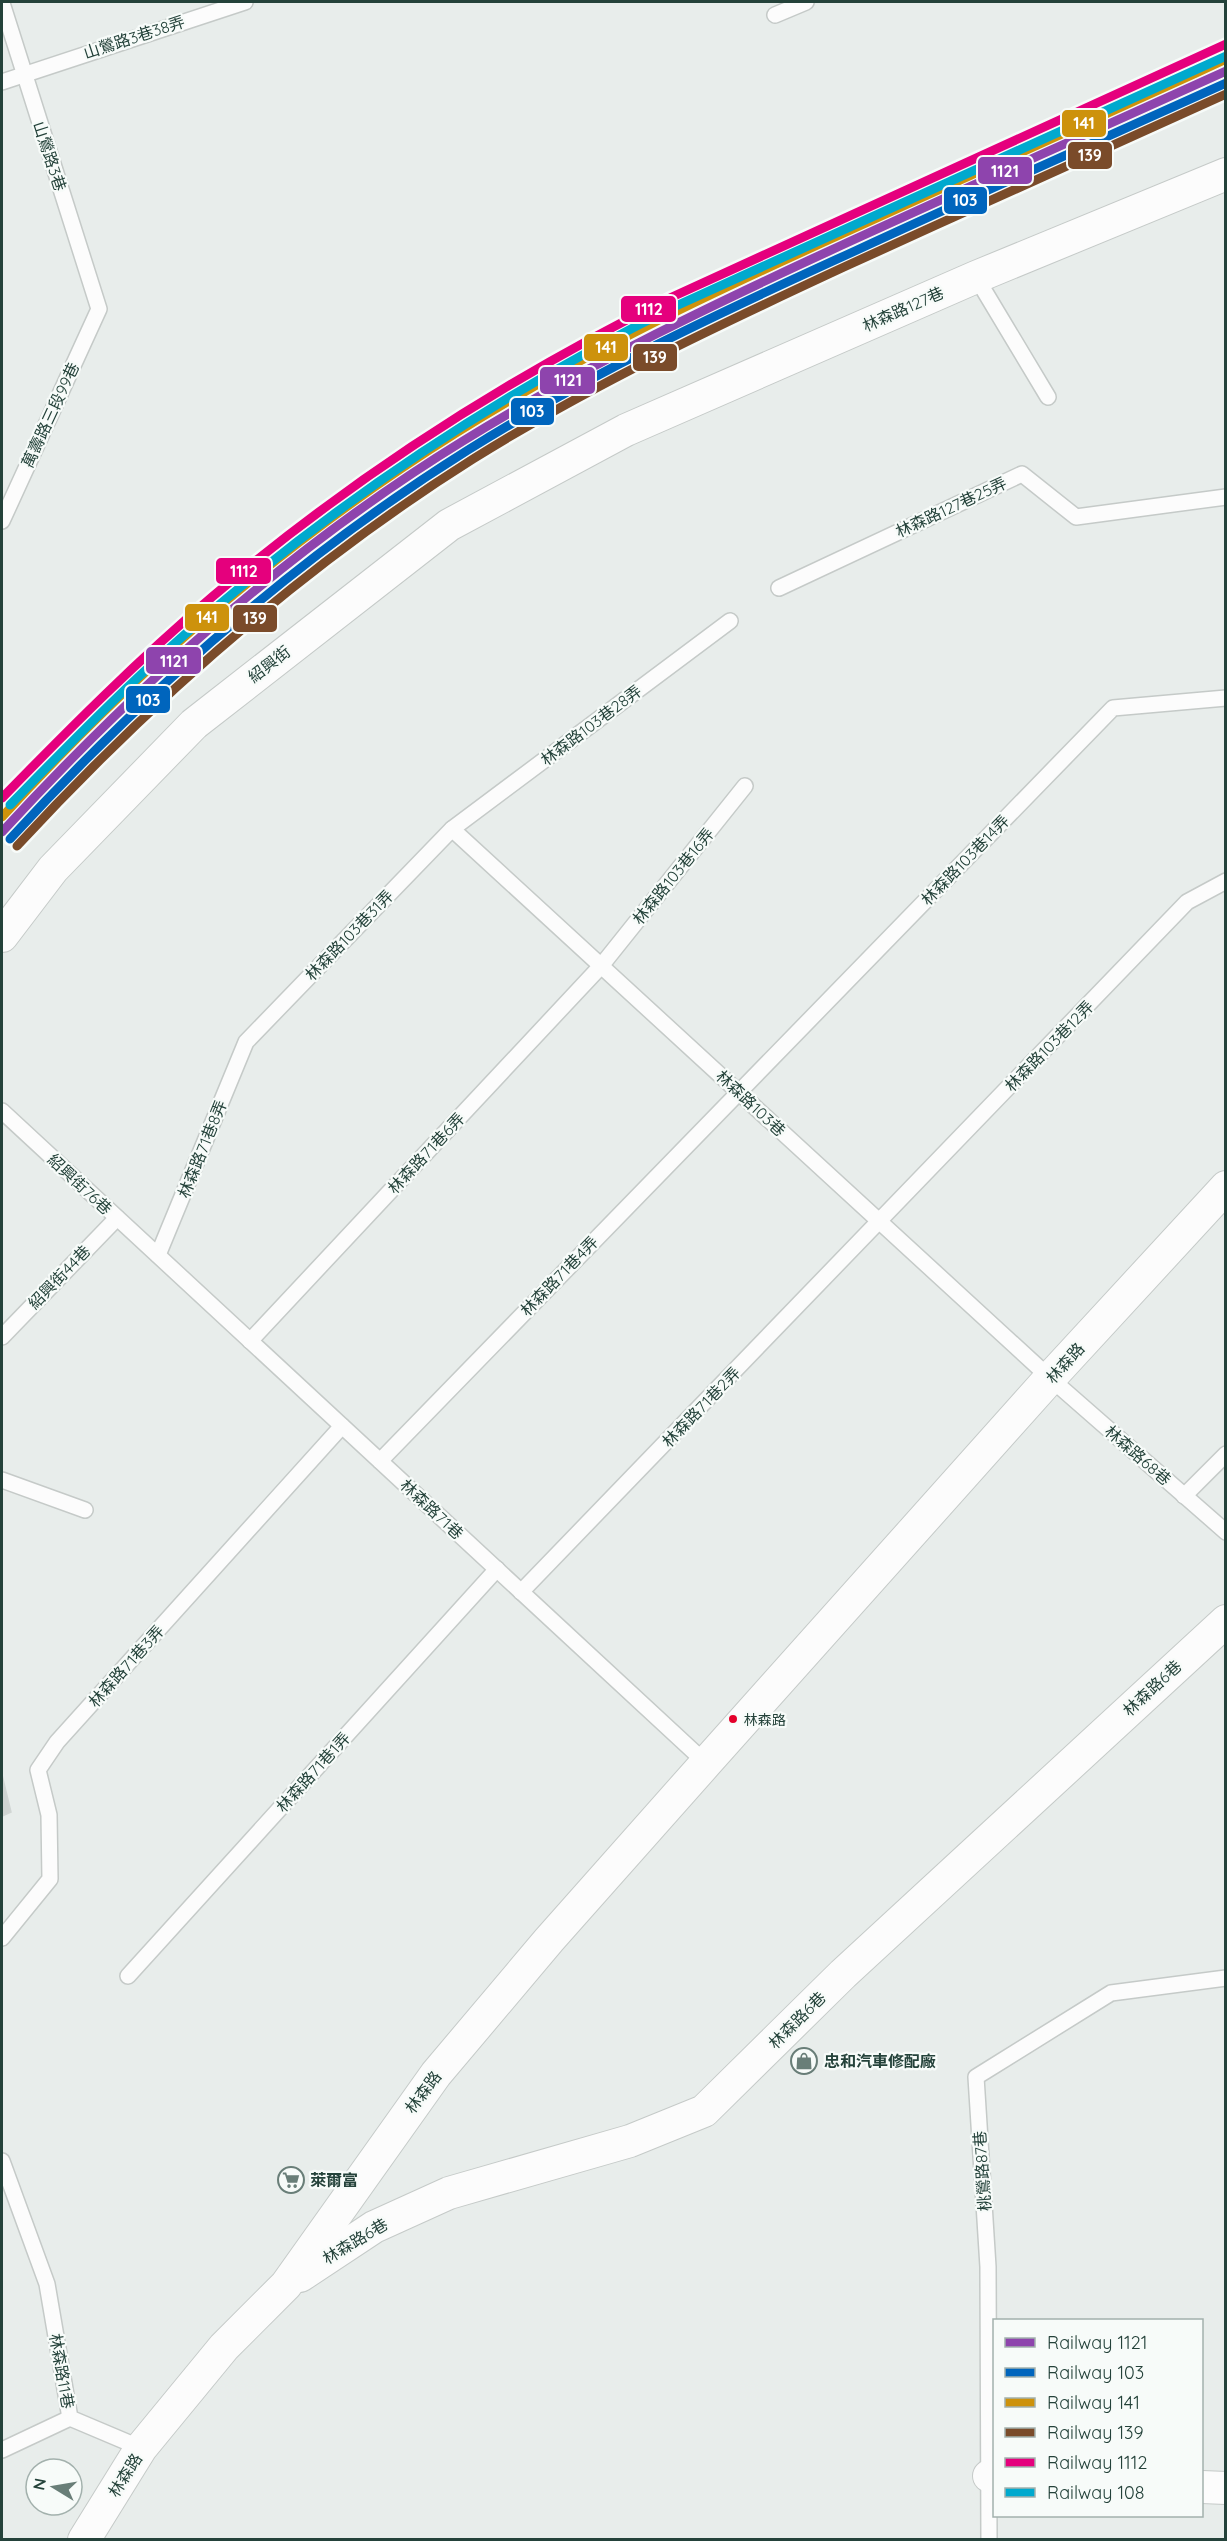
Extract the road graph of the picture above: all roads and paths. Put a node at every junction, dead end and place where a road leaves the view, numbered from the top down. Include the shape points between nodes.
1 (245, 2) edge
2 (806, 2) edge
3 (2, 3) edge
4 (775, 15) dead end
5 (24, 73) junction
6 (2, 82) edge
7 (1226, 174) edge
8 (976, 277) junction
9 (99, 309) joint
10 (1048, 397) dead end
11 (585, 452) joint
12 (1226, 497) edge
13 (2, 521) edge
14 (779, 588) dead end
15 (730, 621) dead end
16 (1226, 698) edge
17 (744, 786) dead end
18 (452, 829) junction
19 (1226, 880) edge
20 (2, 936) edge
21 (602, 966) junction
22 (246, 1042) joint
23 (739, 1092) junction
24 (2, 1111) edge
25 (1226, 1187) edge
26 (117, 1218) junction
27 (880, 1222) junction
28 (158, 1256) junction
29 (2, 1337) edge
30 (250, 1341) junction
31 (1050, 1378) junction
32 (342, 1426) junction
33 (1226, 1454) edge
34 (380, 1461) junction
35 (2, 1480) edge
36 (1185, 1496) junction
37 (85, 1510) dead end
38 (1226, 1532) edge
39 (497, 1569) junction
40 (521, 1592) junction
41 (1226, 1621) edge
42 (706, 1763) junction
43 (2, 1938) edge
44 (128, 1976) dead end
45 (1226, 1978) edge
46 (2, 2161) edge
47 (286, 2285) junction
48 (70, 2418) junction
49 (141, 2448) junction
50 (2, 2450) edge
51 (992, 2476) edge
52 (1203, 2487) edge
53 (1226, 2488) edge
54 (84, 2540) edge
55 (989, 2540) edge

1 - 5 lane, 山鶯路3巷38弄
2 - 4 lane
3 - 5 lane, 山鶯路3巷
5 - 6 lane, 山鶯路3巷38弄
5 - 9 lane, 山鶯路3巷
7 - 8 street, 林森路127巷
8 - 10 lane
8 - 11 street, 林森路127巷 via 626,430
9 - 13 lane, 萬壽路三段99巷
11 - 20 street, 紹興街 via 449,525 194,724 53,869
12 - 14 lane, 林森路127巷25弄 via 1076,517 1022,474
15 - 18 lane, 林森路103巷28弄
16 - 23 lane, 林森路103巷14弄 via 1113,708
17 - 21 lane, 林森路103巷16弄
18 - 21 lane, 林森路103巷
18 - 22 lane, 林森路103巷31弄
19 - 27 lane, 林森路103巷12弄 via 1187,902
21 - 23 lane, 林森路103巷
21 - 30 lane, 林森路71巷6弄
22 - 28 lane, 林森路71巷8弄
23 - 27 lane, 林森路103巷
23 - 34 lane, 林森路71巷4弄
24 - 26 lane, 紹興街76巷
25 - 31 street, 林森路
26 - 28 lane, 紹興街76巷
26 - 29 lane, 紹興街44巷
27 - 31 lane, 林森路103巷
27 - 40 lane, 林森路71巷2弄
28 - 30 lane, 林森路71巷
30 - 32 lane, 林森路71巷
31 - 36 lane, 林森路68巷
31 - 42 street, 林森路
32 - 34 lane, 林森路71巷
32 - 43 lane, 林森路71巷3弄 via 65,1733 38,1770 50,1815 50,1879
33 - 36 lane
34 - 39 lane, 林森路71巷
35 - 37 lane
36 - 38 lane, 林森路68巷
39 - 40 lane, 林森路71巷
39 - 44 lane, 林森路71巷1弄
40 - 42 lane, 林森路71巷
41 - 47 street, 林森路6巷 via 843,1974 704,2111 630,2141 449,2193 374,2227
42 - 47 street, 林森路 via 435,2074
45 - 51 lane, 桃鶯路87巷 via 1111,1993 976,2076 988,2267
46 - 48 lane, 林森路11巷 via 47,2284
47 - 49 street, 林森路 via 224,2347
48 - 49 lane, 林森路11巷
48 - 50 lane
49 - 54 street, 林森路
51 - 55 lane, 桃鶯路87巷
52 - 53 street

